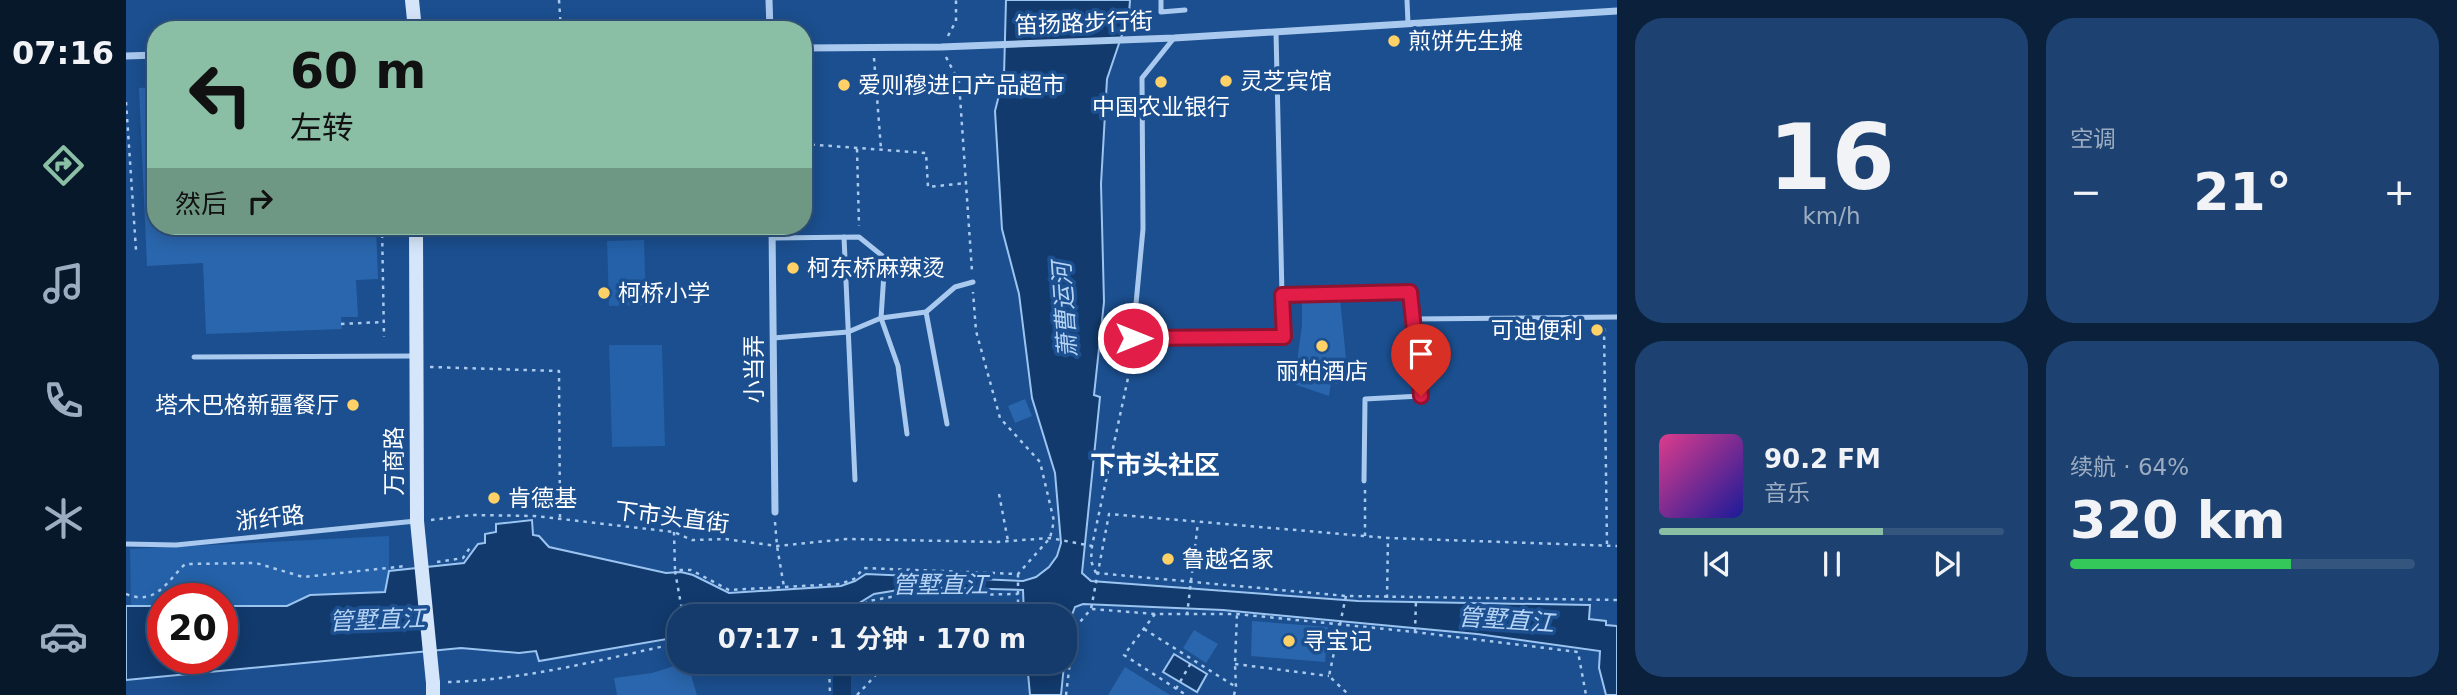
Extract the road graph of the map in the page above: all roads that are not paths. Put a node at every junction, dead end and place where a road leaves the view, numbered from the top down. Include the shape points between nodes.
1 (412, 0) edge
2 (769, 0) edge
3 (1161, 0) edge
4 (1407, 0) edge
5 (1185, 10) dead end
6 (1617, 11) edge
7 (414, 21) edge
8 (770, 21) edge
9 (1408, 23) junction
10 (1276, 32) junction
11 (1174, 38) junction
12 (812, 48) edge
13 (147, 55) edge
14 (126, 56) edge
15 (416, 235) edge
16 (772, 237) joint
17 (844, 237) junction
18 (973, 282) road end
19 (1282, 295) junction
20 (926, 312) junction
21 (1617, 317) edge
22 (881, 318) junction
23 (1413, 319) junction
24 (848, 332) junction
25 (773, 338) junction
26 (1133, 338) junction
27 (194, 357) dead end
28 (416, 361) junction
29 (1130, 368) road end
30 (947, 424) dead end
31 (906, 434) dead end
32 (855, 480) dead end
33 (1364, 481) road end
34 (775, 512) road end
35 (416, 521) junction
36 (126, 544) edge
37 (433, 689) edge

1 - 7 street
2 - 8 street
3 - 5 lane via 1161,12
4 - 9 lane
6 - 9 street, 笛扬路步行街
9 - 10 street, 笛扬路步行街
10 - 11 street, 笛扬路步行街
10 - 19 lane
11 - 12 street, 笛扬路步行街
11 - 26 lane via 1142,78 1143,229
13 - 14 street
15 - 28 street, 万商路
16 - 17 lane
16 - 25 street, 小当弄
17 - 22 lane via 859,237 885,258
17 - 24 lane
18 - 20 lane via 955,287
19 - 23 lane via 1410,292
19 - 26 lane via 1284,337
20 - 22 lane
20 - 30 lane
21 - 23 lane
22 - 24 lane
22 - 31 lane via 898,366
23 - 33 lane via 1421,396 1365,399
24 - 25 lane
24 - 32 lane
25 - 34 street, 小当弄
26 - 29 lane
27 - 28 lane
28 - 35 street, 万商路
35 - 36 lane, 浙纤路 via 176,545
35 - 37 street, 万商路, bridge

